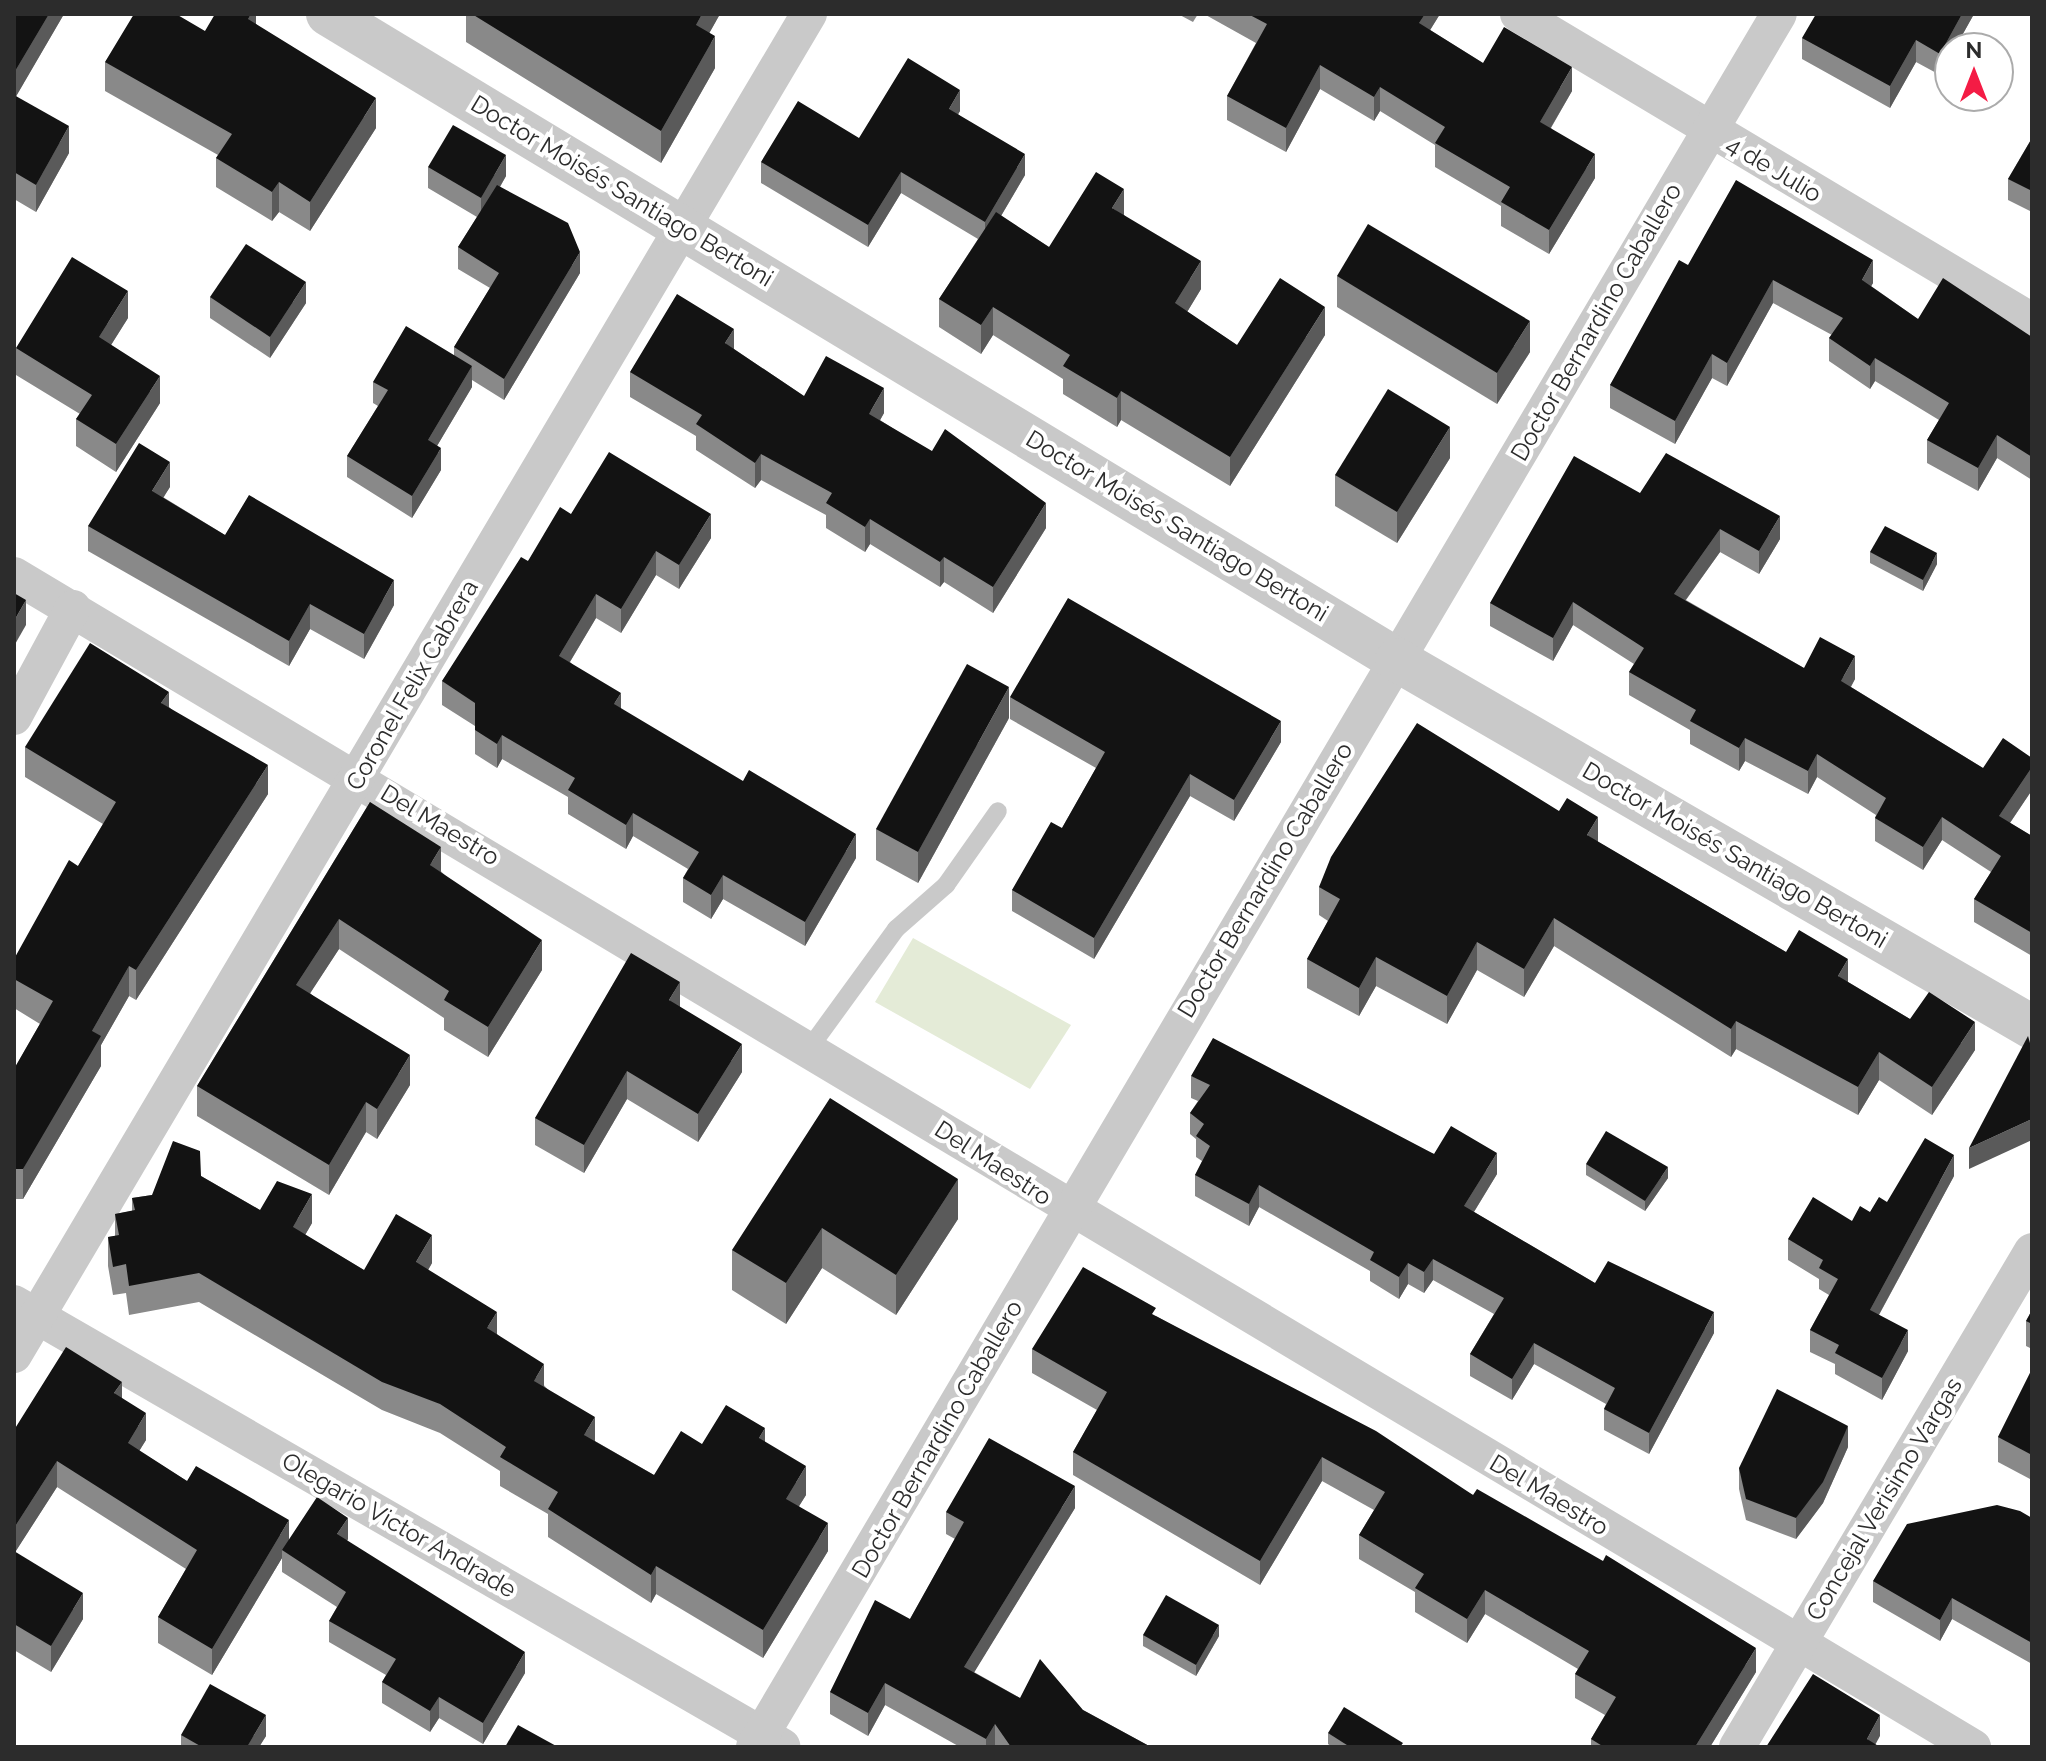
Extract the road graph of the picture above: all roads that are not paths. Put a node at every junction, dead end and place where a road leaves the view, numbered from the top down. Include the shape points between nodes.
1 (328, 14) edge
2 (809, 14) edge
3 (1518, 14) edge
4 (1779, 14) edge
5 (1709, 130) junction
6 (679, 225) junction
7 (2032, 321) edge
8 (14, 575) edge
9 (73, 608) junction
10 (1397, 660) junction
11 (14, 717) edge
12 (358, 777) junction
13 (998, 811) dead end
14 (2032, 1027) edge
15 (811, 1046) junction
16 (1067, 1211) junction
17 (2032, 1251) edge
18 (26, 1310) edge
19 (14, 1355) edge
20 (1798, 1643) junction
21 (766, 1743) edge
22 (1737, 1747) edge
23 (1973, 1747) edge

1 - 6 street, Doctor Moisés Santiago Bertoni
2 - 6 street, Coronel Felix Cabrera
3 - 5 street, 4 de Julio
4 - 5 street, Doctor Bernardino Caballero
5 - 7 street, 4 de Julio
5 - 10 street, Doctor Bernardino Caballero
6 - 10 street, Doctor Moisés Santiago Bertoni
6 - 12 street, Coronel Felix Cabrera
8 - 9 street, Del Maestro
9 - 11 street
9 - 12 street, Del Maestro
10 - 14 street, Doctor Moisés Santiago Bertoni
10 - 16 street, Doctor Bernardino Caballero
12 - 15 street, Del Maestro
12 - 18 street, Coronel Felix Cabrera
13 - 15 lane via 946,885 896,929
15 - 16 street, Del Maestro
16 - 20 street, Del Maestro
16 - 21 street, Doctor Bernardino Caballero
17 - 20 street, Concejal Verisimo Vargas
18 - 19 street, Coronel Felix Cabrera
18 - 21 street, Olegario Victor Andrade
20 - 22 street, Concejal Verisimo Vargas
20 - 23 street, Del Maestro

